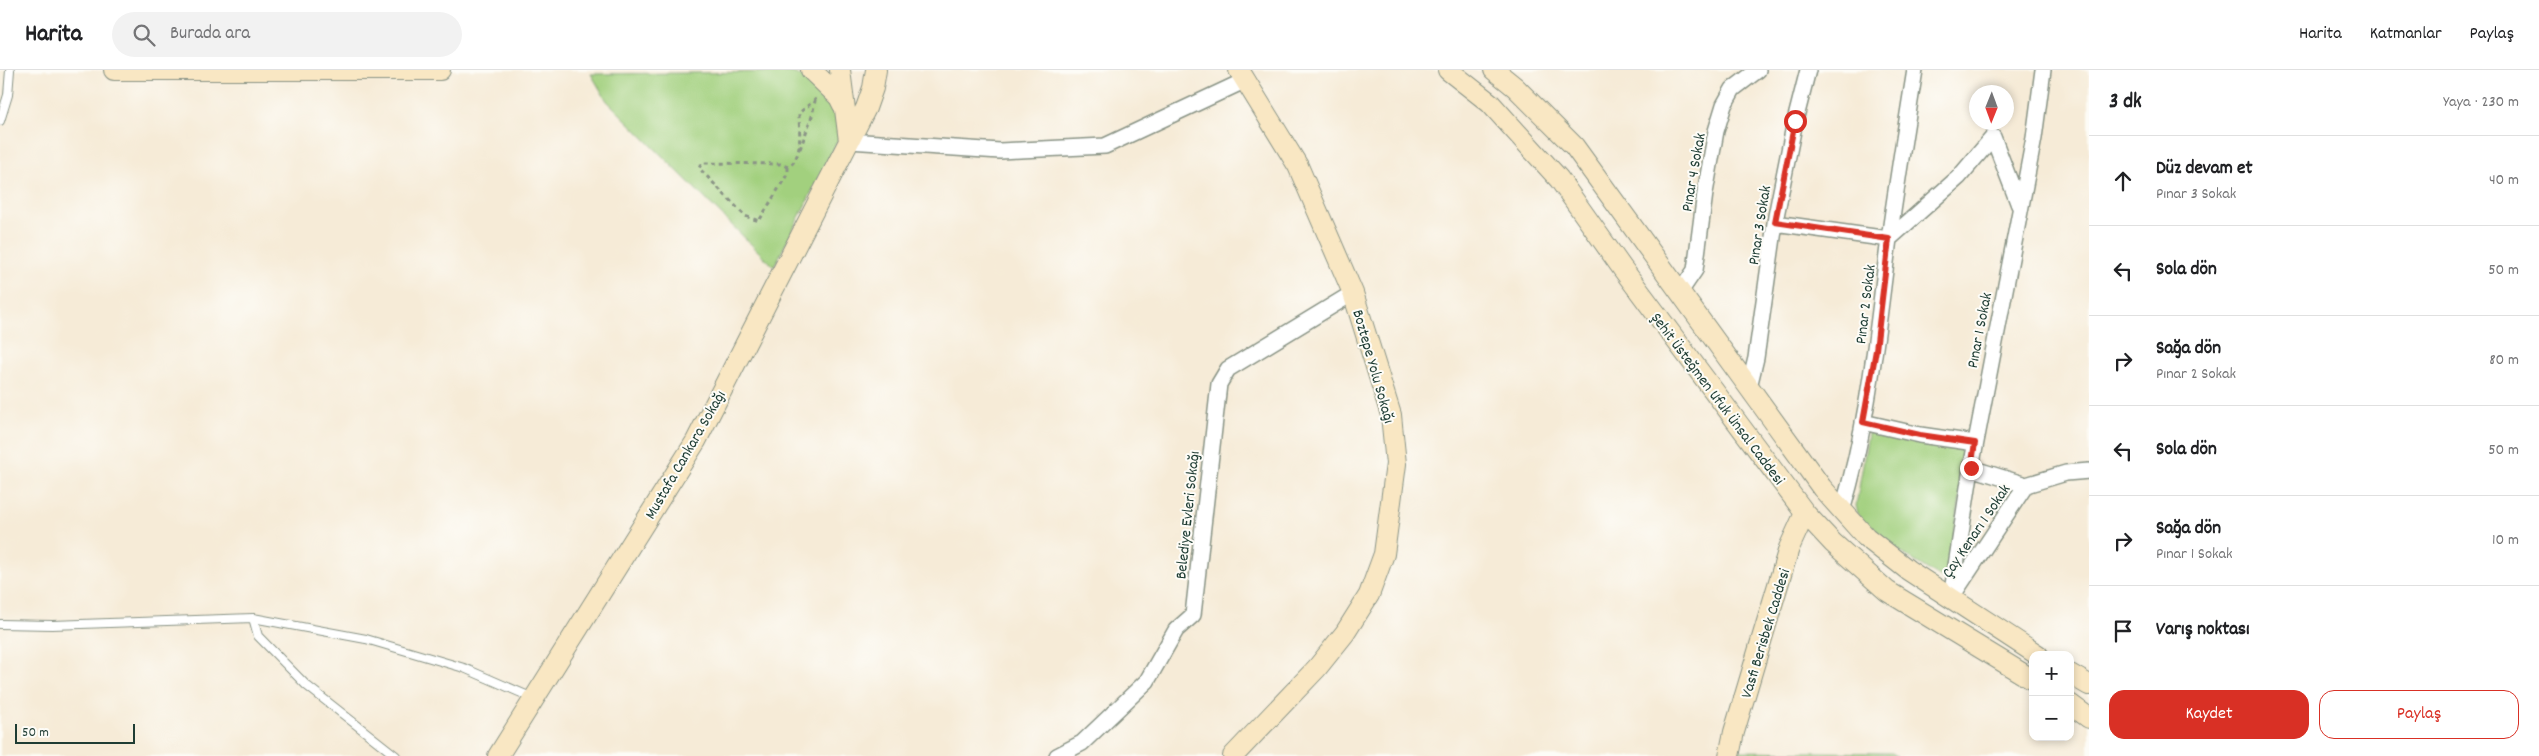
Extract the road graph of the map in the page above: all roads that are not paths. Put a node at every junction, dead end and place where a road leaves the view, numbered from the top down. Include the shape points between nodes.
1 (10, 70) edge
2 (114, 70) edge
3 (440, 70) edge
4 (811, 70) edge
5 (876, 70) edge
6 (1448, 70) edge
7 (1494, 70) edge
8 (1758, 70) edge
9 (1808, 70) edge
10 (1915, 70) edge
11 (2043, 70) edge
12 (1243, 75) edge
13 (828, 86) edge
14 (0, 121) edge
15 (849, 141) junction
16 (2019, 206) junction
17 (1775, 222) junction
18 (1889, 239) junction
19 (1680, 292) junction
20 (1353, 293) junction
21 (1749, 387) junction
22 (1863, 422) junction
23 (1975, 443) junction
24 (1971, 468) junction
25 (2089, 471) edge
26 (2026, 486) junction
27 (1843, 511) junction
28 (1808, 516) junction
29 (1834, 543) junction
30 (1951, 598) junction
31 (253, 618) junction
32 (0, 624) edge
33 (2032, 651) edge
34 (2074, 676) edge
35 (2029, 678) edge
36 (2089, 685) edge
37 (533, 698) junction
38 (2074, 707) edge
39 (2089, 718) edge
40 (396, 756) edge
41 (498, 756) edge
42 (1057, 756) edge
43 (1233, 756) edge
44 (1729, 756) edge

1 - 14 lane via 8,95
2 - 3 main road
4 - 13 main road
5 - 15 main road, Mustafa Cankara Sokağı via 866,108
6 - 28 main road, Şehit Üsteğmen Ufuk Ünsal Caddesi via 1490,103 1560,179 1622,268
7 - 19 main road, Şehit Üsteğmen Ufuk Ünsal Caddesi via 1574,146
8 - 19 street, Pınar 4 Sokak via 1733,89 1724,105 1708,175 1695,270
9 - 17 street, Pınar 3 Sokak
10 - 18 street, Pınar 2 Sokak
11 - 16 street, Pınar 1 Sokak via 2034,138
12 - 15 street via 1105,146 1000,151
12 - 20 main road, Boztepe Yolu Sokağı via 1298,166
13 - 15 main road via 843,107
15 - 37 main road, Mustafa Cankara Sokağı via 696,441
16 - 18 street via 1993,137 1959,177
16 - 23 street, Pınar 1 Sokak
17 - 18 street
17 - 21 street, Pınar 3 Sokak
18 - 22 street, Pınar 2 Sokak via 1876,350
19 - 21 main road, Şehit Üsteğmen Ufuk Ünsal Caddesi
20 - 42 street, Belediye Evleri Sokağı via 1228,369 1219,384 1193,615 1176,630 1147,681 1082,743
20 - 43 main road, Boztepe Yolu Sokağı via 1392,415 1396,464 1384,554 1369,595 1345,633 1317,668
21 - 27 main road, Şehit Üsteğmen Ufuk Ünsal Caddesi
22 - 23 street
22 - 27 street, Pınar 2 Sokak
23 - 24 street, Pınar 1 Sokak
24 - 26 street
24 - 30 street, Pınar 1 Sokak
25 - 26 street, Çay Kenarı 1 Sokak via 2066,473
26 - 30 street, Çay Kenarı 1 Sokak
27 - 28 main road, Vasfi Berisbek Caddesi
27 - 29 main road
27 - 30 main road, Şehit Üsteğmen Ufuk Ünsal Caddesi via 1866,537
28 - 29 main road, Şehit Üsteğmen Ufuk Ünsal Caddesi
28 - 44 main road, Vasfi Berisbek Caddesi via 1789,548
29 - 35 main road, Şehit Üsteğmen Ufuk Ünsal Caddesi via 1888,591
30 - 33 main road, Şehit Üsteğmen Ufuk Ünsal Caddesi
31 - 32 lane
31 - 37 lane via 366,638 464,668
31 - 40 lane via 258,636 306,685
34 - 36 main road
37 - 41 main road, Mustafa Cankara Sokağı
38 - 39 main road

